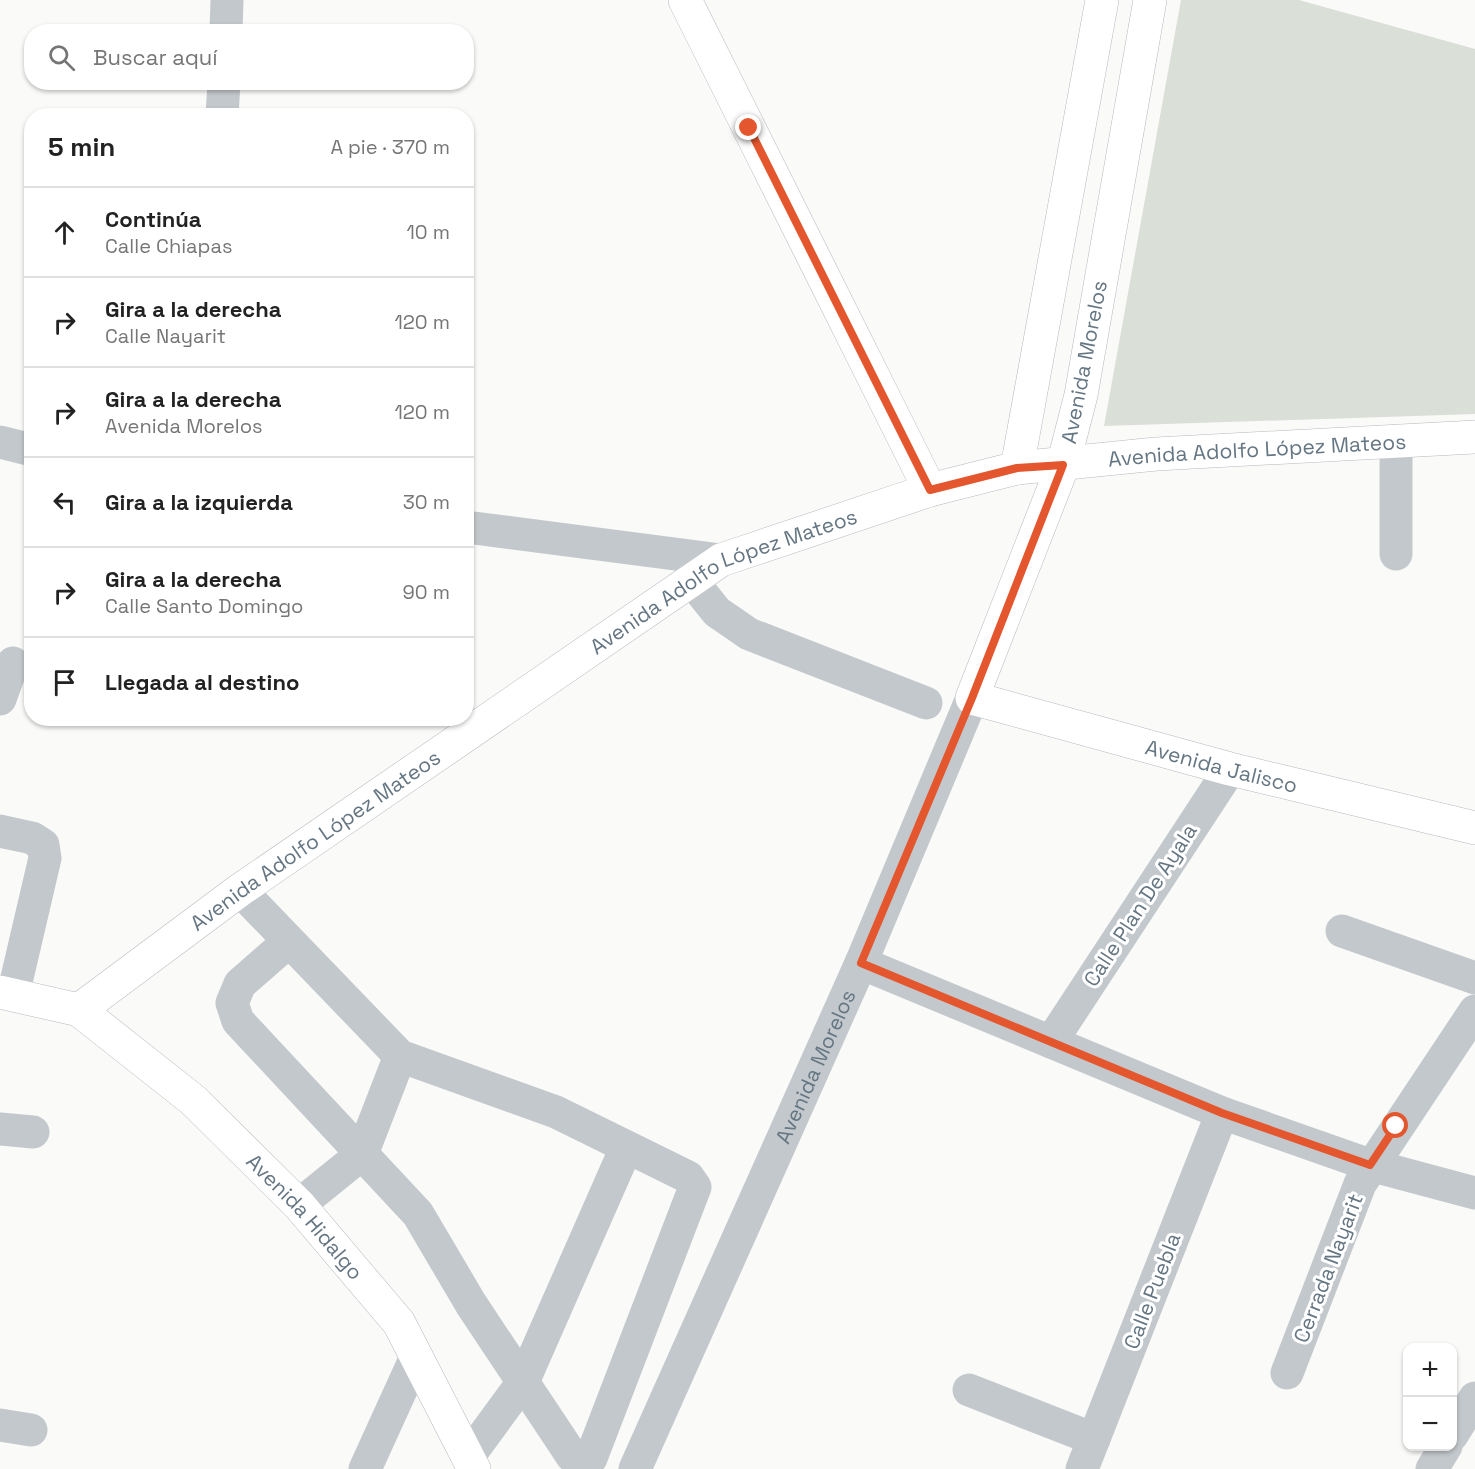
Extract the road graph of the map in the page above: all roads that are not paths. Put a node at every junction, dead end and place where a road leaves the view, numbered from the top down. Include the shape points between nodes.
1 (227, 0) edge
2 (685, 0) edge
3 (1102, 0) edge
4 (1149, 0) edge
5 (226, 24) edge
6 (224, 90) edge
7 (222, 108) edge
8 (1475, 437) edge
9 (1396, 441) junction
10 (0, 442) edge
11 (24, 448) edge
12 (1063, 465) junction
13 (1017, 468) junction
14 (930, 490) junction
15 (474, 528) edge
16 (1395, 554) dead end
17 (721, 560) junction
18 (692, 581) junction
19 (13, 663) dead end
20 (972, 698) junction
21 (0, 699) edge
22 (926, 703) dead end
23 (1230, 769) junction
24 (1475, 828) edge
25 (0, 831) edge
26 (240, 890) junction
27 (1342, 931) dead end
28 (288, 942) junction
29 (861, 963) junction
30 (1475, 978) edge
31 (7, 993) edge
32 (79, 1010) junction
33 (1475, 1011) edge
34 (1051, 1042) junction
35 (400, 1056) junction
36 (1222, 1113) junction
37 (0, 1129) edge
38 (33, 1132) dead end
39 (626, 1148) junction
40 (362, 1154) junction
41 (1370, 1165) junction
42 (1475, 1193) edge
43 (298, 1206) junction
44 (416, 1357) junction
45 (1287, 1373) dead end
46 (523, 1382) junction
47 (969, 1390) dead end
48 (1475, 1398) edge
49 (1457, 1427) edge
50 (1094, 1439) junction
51 (1443, 1451) edge
52 (471, 1463) edge
53 (364, 1469) edge
54 (635, 1469) edge
55 (1082, 1469) edge
56 (1432, 1469) edge

1 - 5 street
2 - 14 main road
3 - 13 main road
4 - 12 main road, Avenida Morelos via 1081,395
6 - 7 street
8 - 9 main road, Avenida Adolfo López Mateos
9 - 12 main road, Avenida Adolfo López Mateos via 1156,454
9 - 16 street
10 - 11 street
12 - 13 main road, Avenida Adolfo López Mateos
12 - 20 main road, Avenida Morelos
13 - 14 main road, Avenida Adolfo López Mateos
14 - 17 main road, Avenida Adolfo López Mateos
15 - 17 street
17 - 18 main road, Avenida Adolfo López Mateos
18 - 22 street via 717,612 749,634
18 - 26 main road, Avenida Adolfo López Mateos
19 - 21 street
20 - 23 main road, Avenida Jalisco
20 - 29 street, Avenida Morelos
23 - 24 main road, Avenida Jalisco
23 - 34 street, Calle Plan De Ayala
25 - 31 street via 32,838 43,845 45,858
26 - 28 street
26 - 32 main road, Avenida Adolfo López Mateos
27 - 30 street
28 - 35 street
28 - 40 street via 240,984 232,1003 238,1021
29 - 34 street
29 - 54 street, Avenida Morelos
31 - 32 main road
32 - 43 main road, Avenida Hidalgo via 193,1100
33 - 41 street, Cerrada Nayarit
34 - 36 street
35 - 39 street via 556,1112
35 - 40 street
36 - 41 street
36 - 50 street, Calle Puebla
37 - 38 street
39 - 46 street
39 - 46 street via 688,1177 695,1187 591,1458 584,1462 572,1456
40 - 43 street
40 - 46 street via 418,1214
41 - 42 street
41 - 45 street, Cerrada Nayarit
43 - 44 main road, Avenida Hidalgo via 399,1323
44 - 52 main road, Avenida Hidalgo
44 - 53 street
46 - 52 street
47 - 50 street
48 - 49 street
50 - 55 street, Calle Puebla
51 - 56 street

